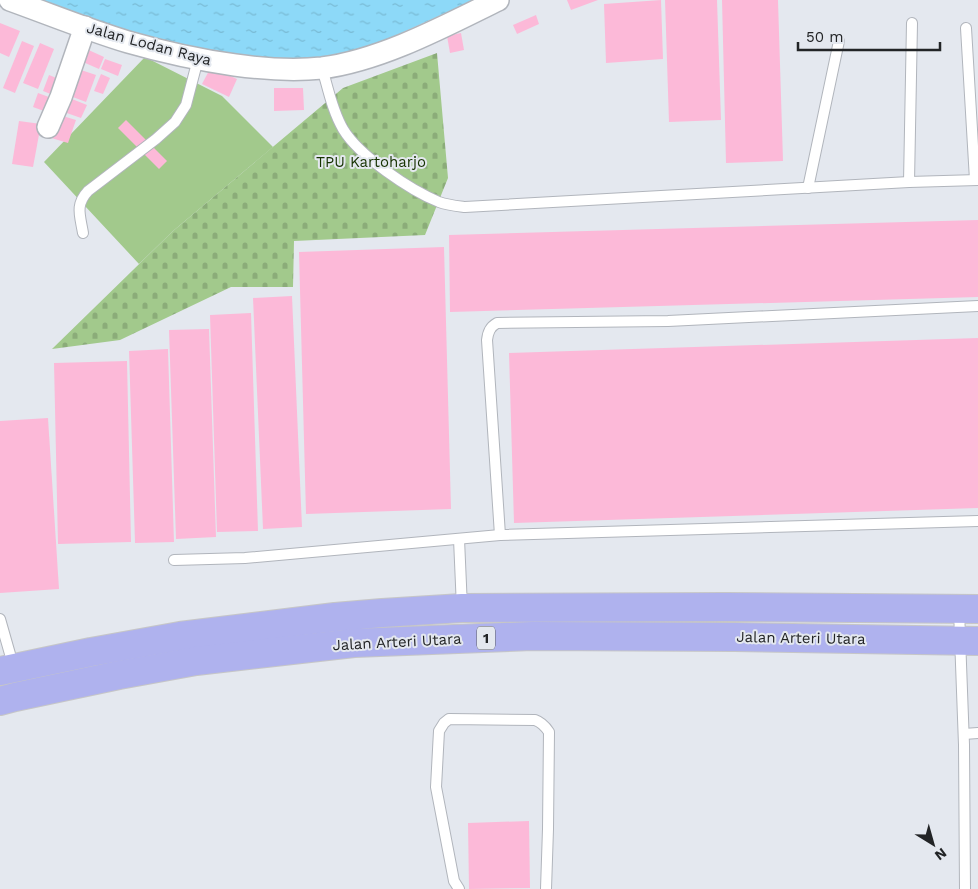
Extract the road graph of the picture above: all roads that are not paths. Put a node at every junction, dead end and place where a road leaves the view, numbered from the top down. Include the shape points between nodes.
1 (10, 0) edge
2 (498, 0) edge
3 (912, 23) dead end
4 (85, 27) junction
5 (966, 28) dead end
6 (839, 41) dead end
7 (198, 59) junction
8 (322, 68) junction
9 (48, 127) dead end
10 (976, 180) edge
11 (909, 182) junction
12 (808, 188) junction
13 (83, 232) dead end
14 (978, 306) edge
15 (978, 521) edge
16 (500, 535) junction
17 (459, 538) junction
18 (174, 560) dead end
19 (461, 600) junction
20 (969, 609) edge
21 (0, 619) edge
22 (969, 641) edge
23 (7, 661) edge
24 (0, 702) edge
25 (978, 733) edge
26 (964, 734) junction
27 (459, 889) edge
28 (546, 889) edge
29 (966, 889) edge

1 - 4 street, Jalan Lodan Raya
2 - 8 street, Jalan Lodan Raya via 404,44
3 - 11 lane
4 - 7 street, Jalan Lodan Raya
4 - 9 street
5 - 10 lane
6 - 12 lane
7 - 8 street, Jalan Lodan Raya via 266,69
7 - 13 lane via 186,105 176,122 83,197 79,207
8 - 12 lane via 336,116 352,142 411,188 441,203 465,207
10 - 11 lane
11 - 12 lane
14 - 16 lane via 668,322 497,322 490,328 487,340
15 - 16 lane
16 - 17 lane
17 - 18 lane via 245,558
17 - 19 lane
19 - 20 highway, Jalan Arteri Utara / 1
19 - 23 highway, Jalan Arteri Utara / 1
20 - 22 lane
21 - 23 lane
22 - 24 highway, Jalan Arteri Utara / 1 via 532,636 354,643 196,661
22 - 26 lane
25 - 26 lane
26 - 29 lane
27 - 28 lane via 454,881 436,787 439,731 449,719 535,720 549,732

